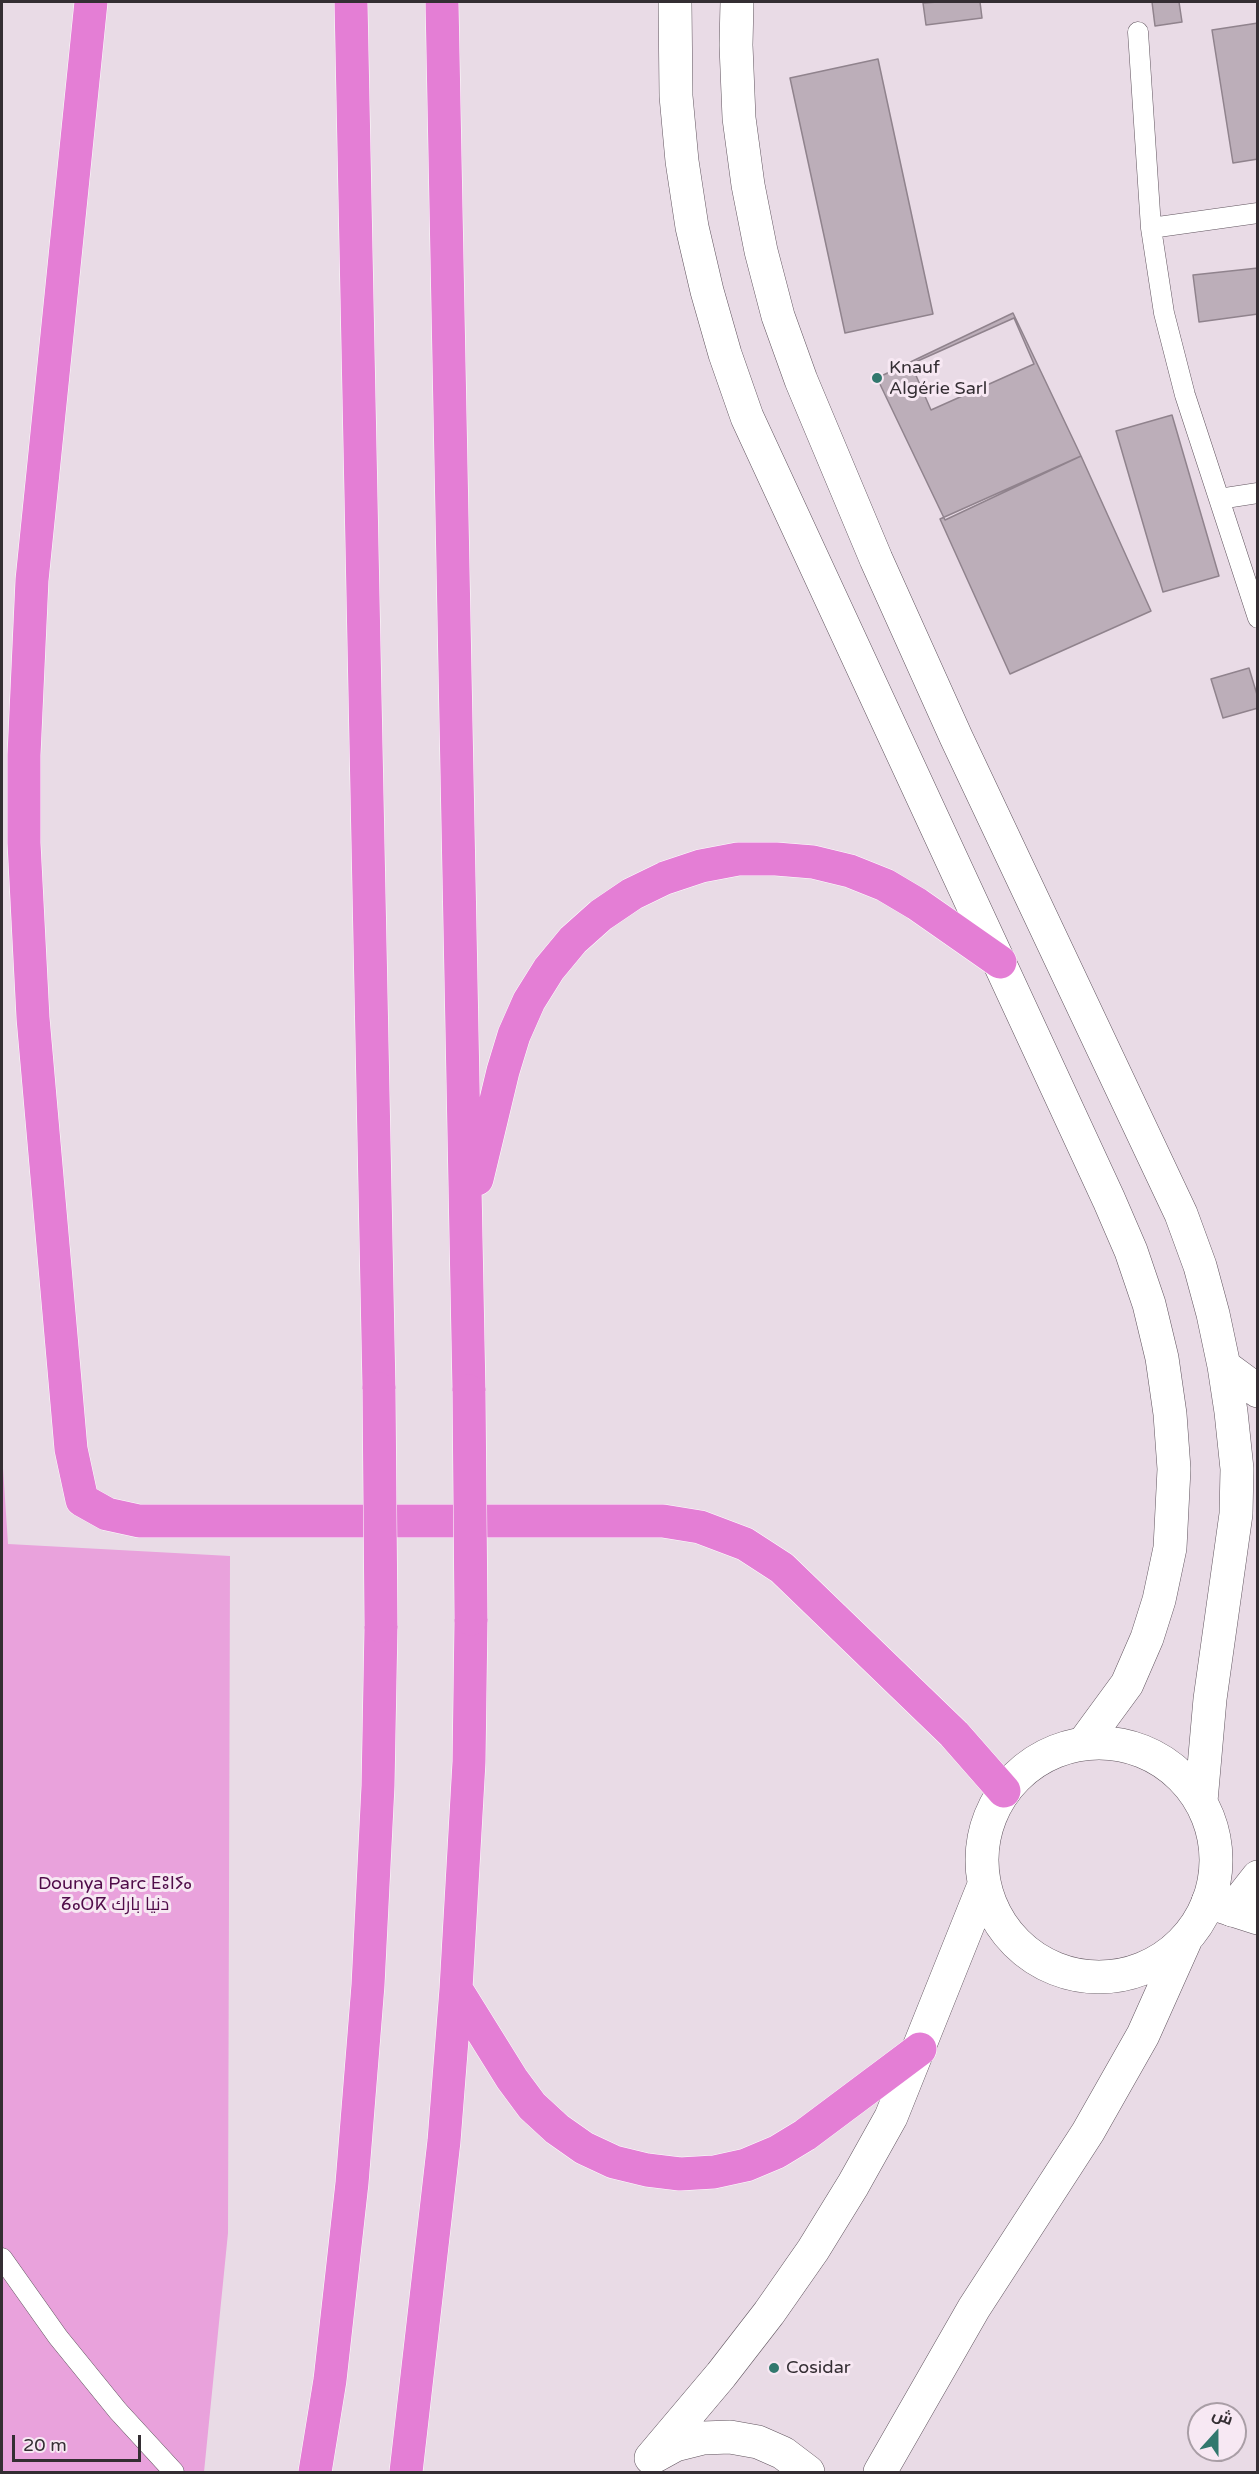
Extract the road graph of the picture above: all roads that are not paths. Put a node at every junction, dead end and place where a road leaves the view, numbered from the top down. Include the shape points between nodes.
1 (91, 2) edge
2 (351, 2) edge
3 (442, 2) edge
4 (675, 2) edge
5 (736, 2) edge
6 (1138, 32) dead end
7 (1257, 213) edge
8 (1151, 228) junction
9 (1257, 494) edge
10 (1219, 499) junction
11 (1257, 618) edge
12 (1000, 962) junction
13 (466, 1224) junction
14 (1224, 1365) junction
15 (1257, 1391) edge
16 (1083, 1744) junction
17 (1004, 1791) junction
18 (1201, 1801) junction
19 (1257, 1877) edge
20 (984, 1885) junction
21 (1233, 1910) edge
22 (1186, 1941) junction
23 (456, 1989) junction
24 (920, 2049) junction
25 (2, 2258) edge
26 (643, 2465) edge
27 (174, 2472) edge
28 (315, 2472) edge
29 (406, 2472) edge
30 (808, 2472) edge
31 (880, 2472) edge

1 - 17 highway via 32,580 24,755 25,876 33,1018 70,1439 82,1500 107,1514 139,1521 663,1521 700,1527 745,1544 782,1568 954,1734
2 - 28 highway, bridge via 381,1626 368,1996 330,2380
3 - 13 highway
4 - 12 main road via 676,96 682,162 692,226 725,354 747,417
5 - 14 main road via 739,118 761,251 778,316 801,380 956,737 1181,1214 1200,1266
6 - 8 lane
7 - 8 lane
8 - 10 lane via 1164,313 1185,395
9 - 10 lane
10 - 11 lane
12 - 13 highway via 885,885 813,862 738,860 701,866 632,894 573,940 529,1001 503,1071
12 - 16 main road via 1131,1251 1162,1358 1170,1414 1174,1469 1170,1548 1159,1600 1148,1638 1127,1683
13 - 23 highway, bridge via 471,1619 469,1762
14 - 15 main road
14 - 18 main road via 1237,1469 1236,1514 1210,1699
16 - 17 main road via 1057,1750 1033,1762
16 - 18 main road via 1111,1743 1163,1761
17 - 20 main road via 985,1828 981,1857
18 - 21 main road via 1212,1826 1217,1852 1215,1879
19 - 21 main road
20 - 22 main road via 993,1912 1008,1936 1029,1955 1063,1971 1110,1977 1138,1971 1164,1959
20 - 24 main road
21 - 22 main road
22 - 31 main road via 1143,2035 1088,2132 974,2308
23 - 24 highway via 532,2106 584,2148 614,2162 647,2170 680,2174 714,2172 746,2165 777,2152
23 - 29 highway via 443,2153
24 - 26 main road via 891,2117 813,2250 721,2375
25 - 27 lane via 58,2337
26 - 30 main road via 675,2445 730,2437 758,2442 783,2453

